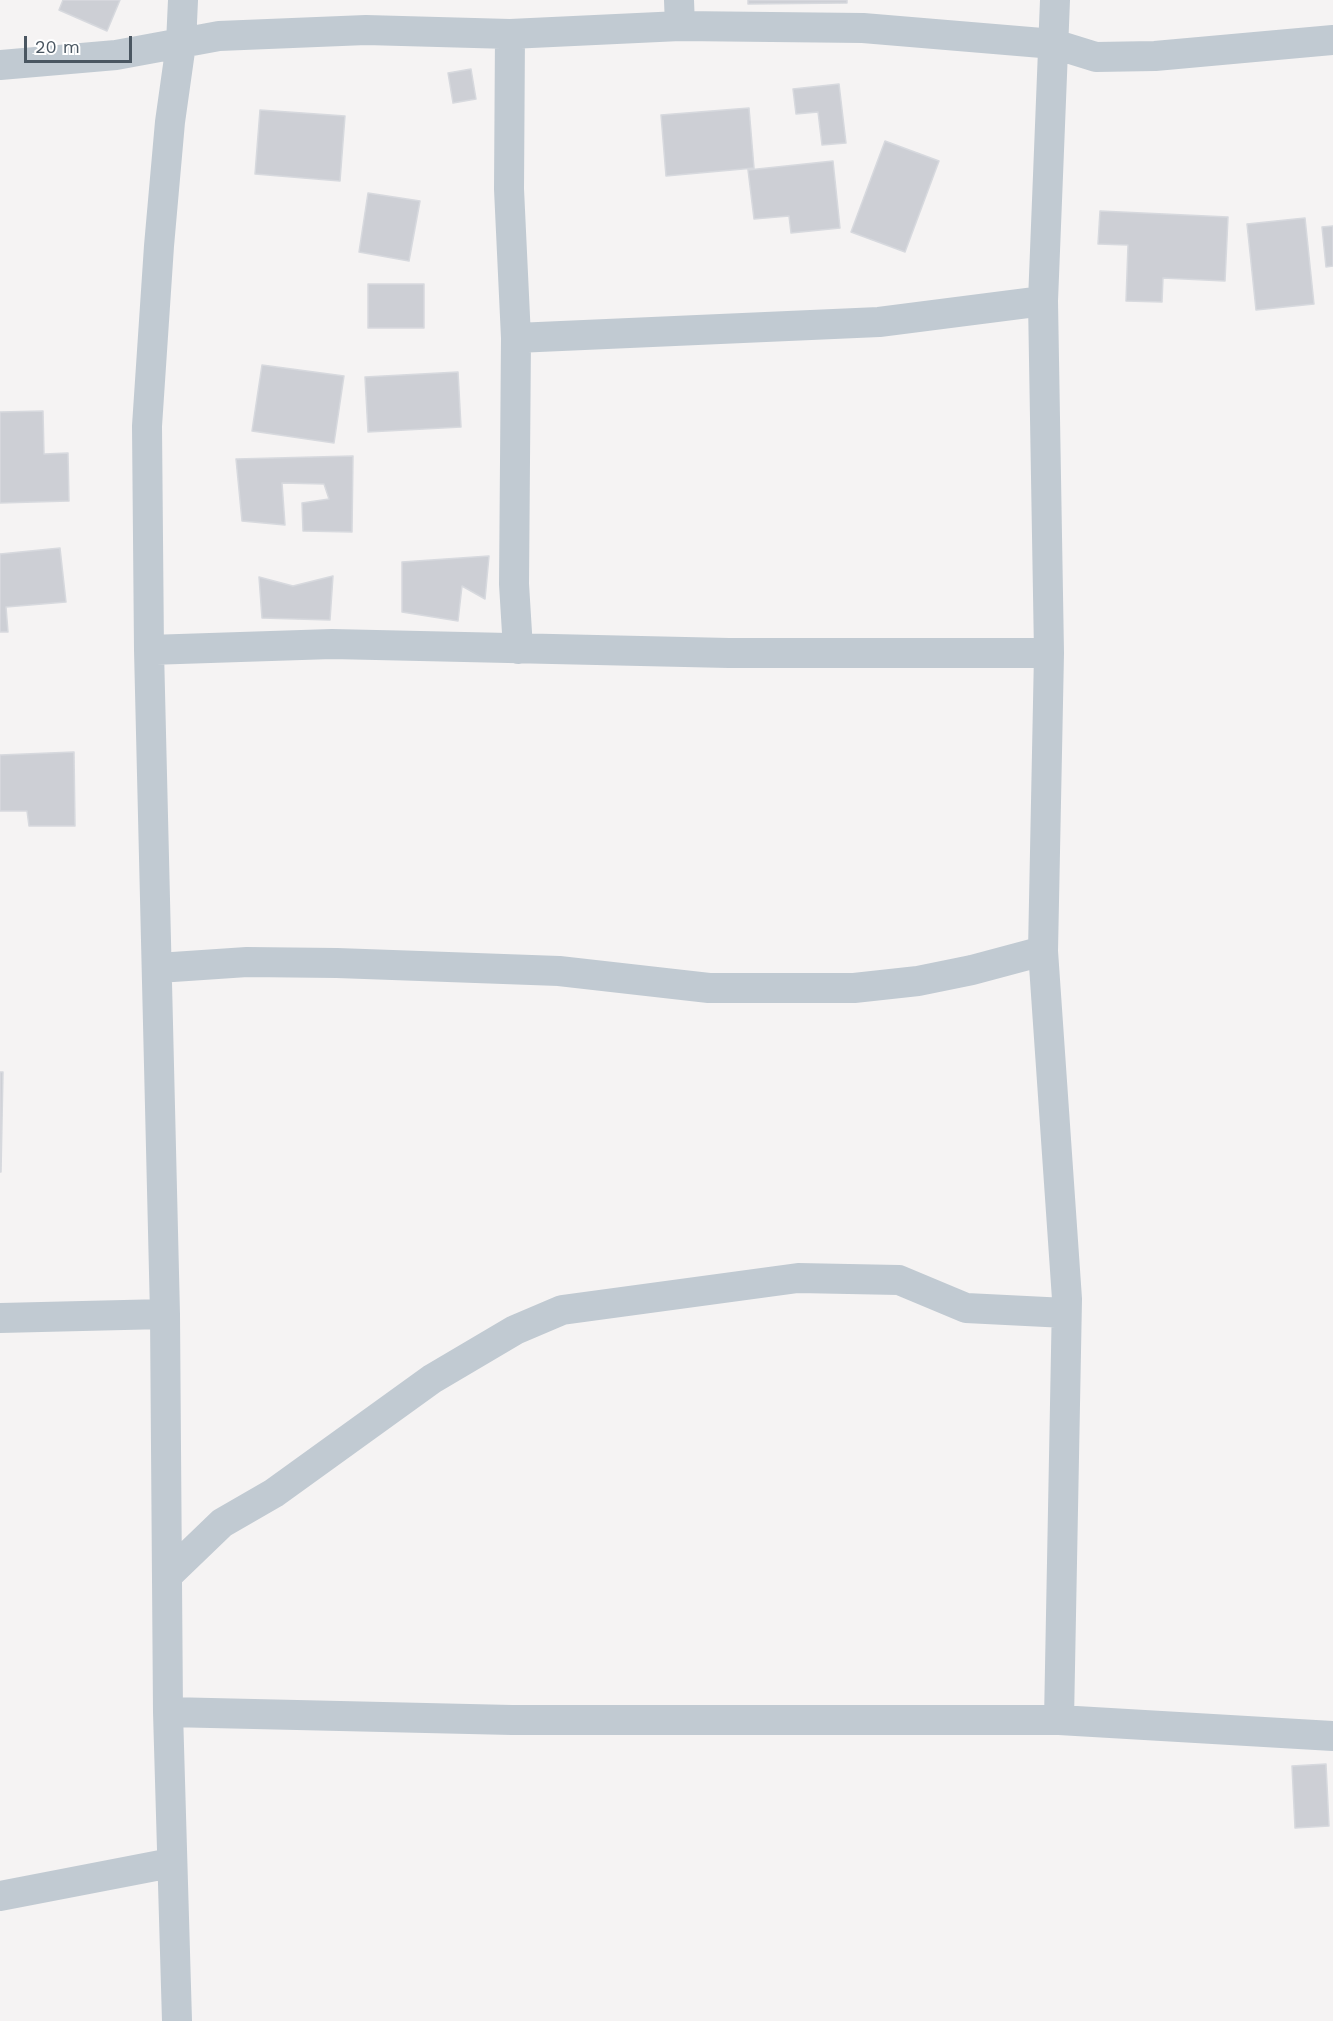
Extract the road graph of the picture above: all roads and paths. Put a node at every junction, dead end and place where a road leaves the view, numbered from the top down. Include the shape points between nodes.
1 (183, 0) edge
2 (1054, 0) edge
3 (679, 13) edge
4 (510, 34) junction
5 (1333, 40) edge
6 (181, 44) junction
7 (1053, 44) junction
8 (0, 65) edge
9 (1043, 301) junction
10 (516, 338) junction
11 (518, 649) junction
12 (149, 650) junction
13 (1049, 653) junction
14 (1043, 951) junction
15 (158, 968) junction
16 (1066, 1313) junction
17 (165, 1314) junction
18 (0, 1318) edge
19 (169, 1574) junction
20 (168, 1712) junction
21 (1059, 1720) junction
22 (1333, 1736) edge
23 (171, 1863) junction
24 (0, 1896) edge
25 (177, 2021) edge

1 - 6 street
2 - 7 street
3 - 4 street
3 - 7 street
4 - 6 street via 366,30 255,33
4 - 10 street via 509,189
5 - 7 street via 1155,56 1096,57
6 - 8 street via 116,55
6 - 12 street via 169,134 147,426
7 - 9 street
9 - 10 street via 879,322
9 - 13 street
10 - 11 street via 514,584
11 - 12 street via 332,644
11 - 13 street
12 - 15 street
13 - 14 street
14 - 15 street via 961,972 854,988 709,988 560,971 349,964 247,962
14 - 16 street
15 - 17 street
16 - 19 street via 966,1308 899,1280 798,1278 562,1310 515,1330 432,1379 283,1487 222,1522
16 - 21 street
17 - 18 street
17 - 19 street
19 - 20 street
20 - 21 street via 512,1720
20 - 23 street
21 - 22 street
23 - 24 street
23 - 25 street

